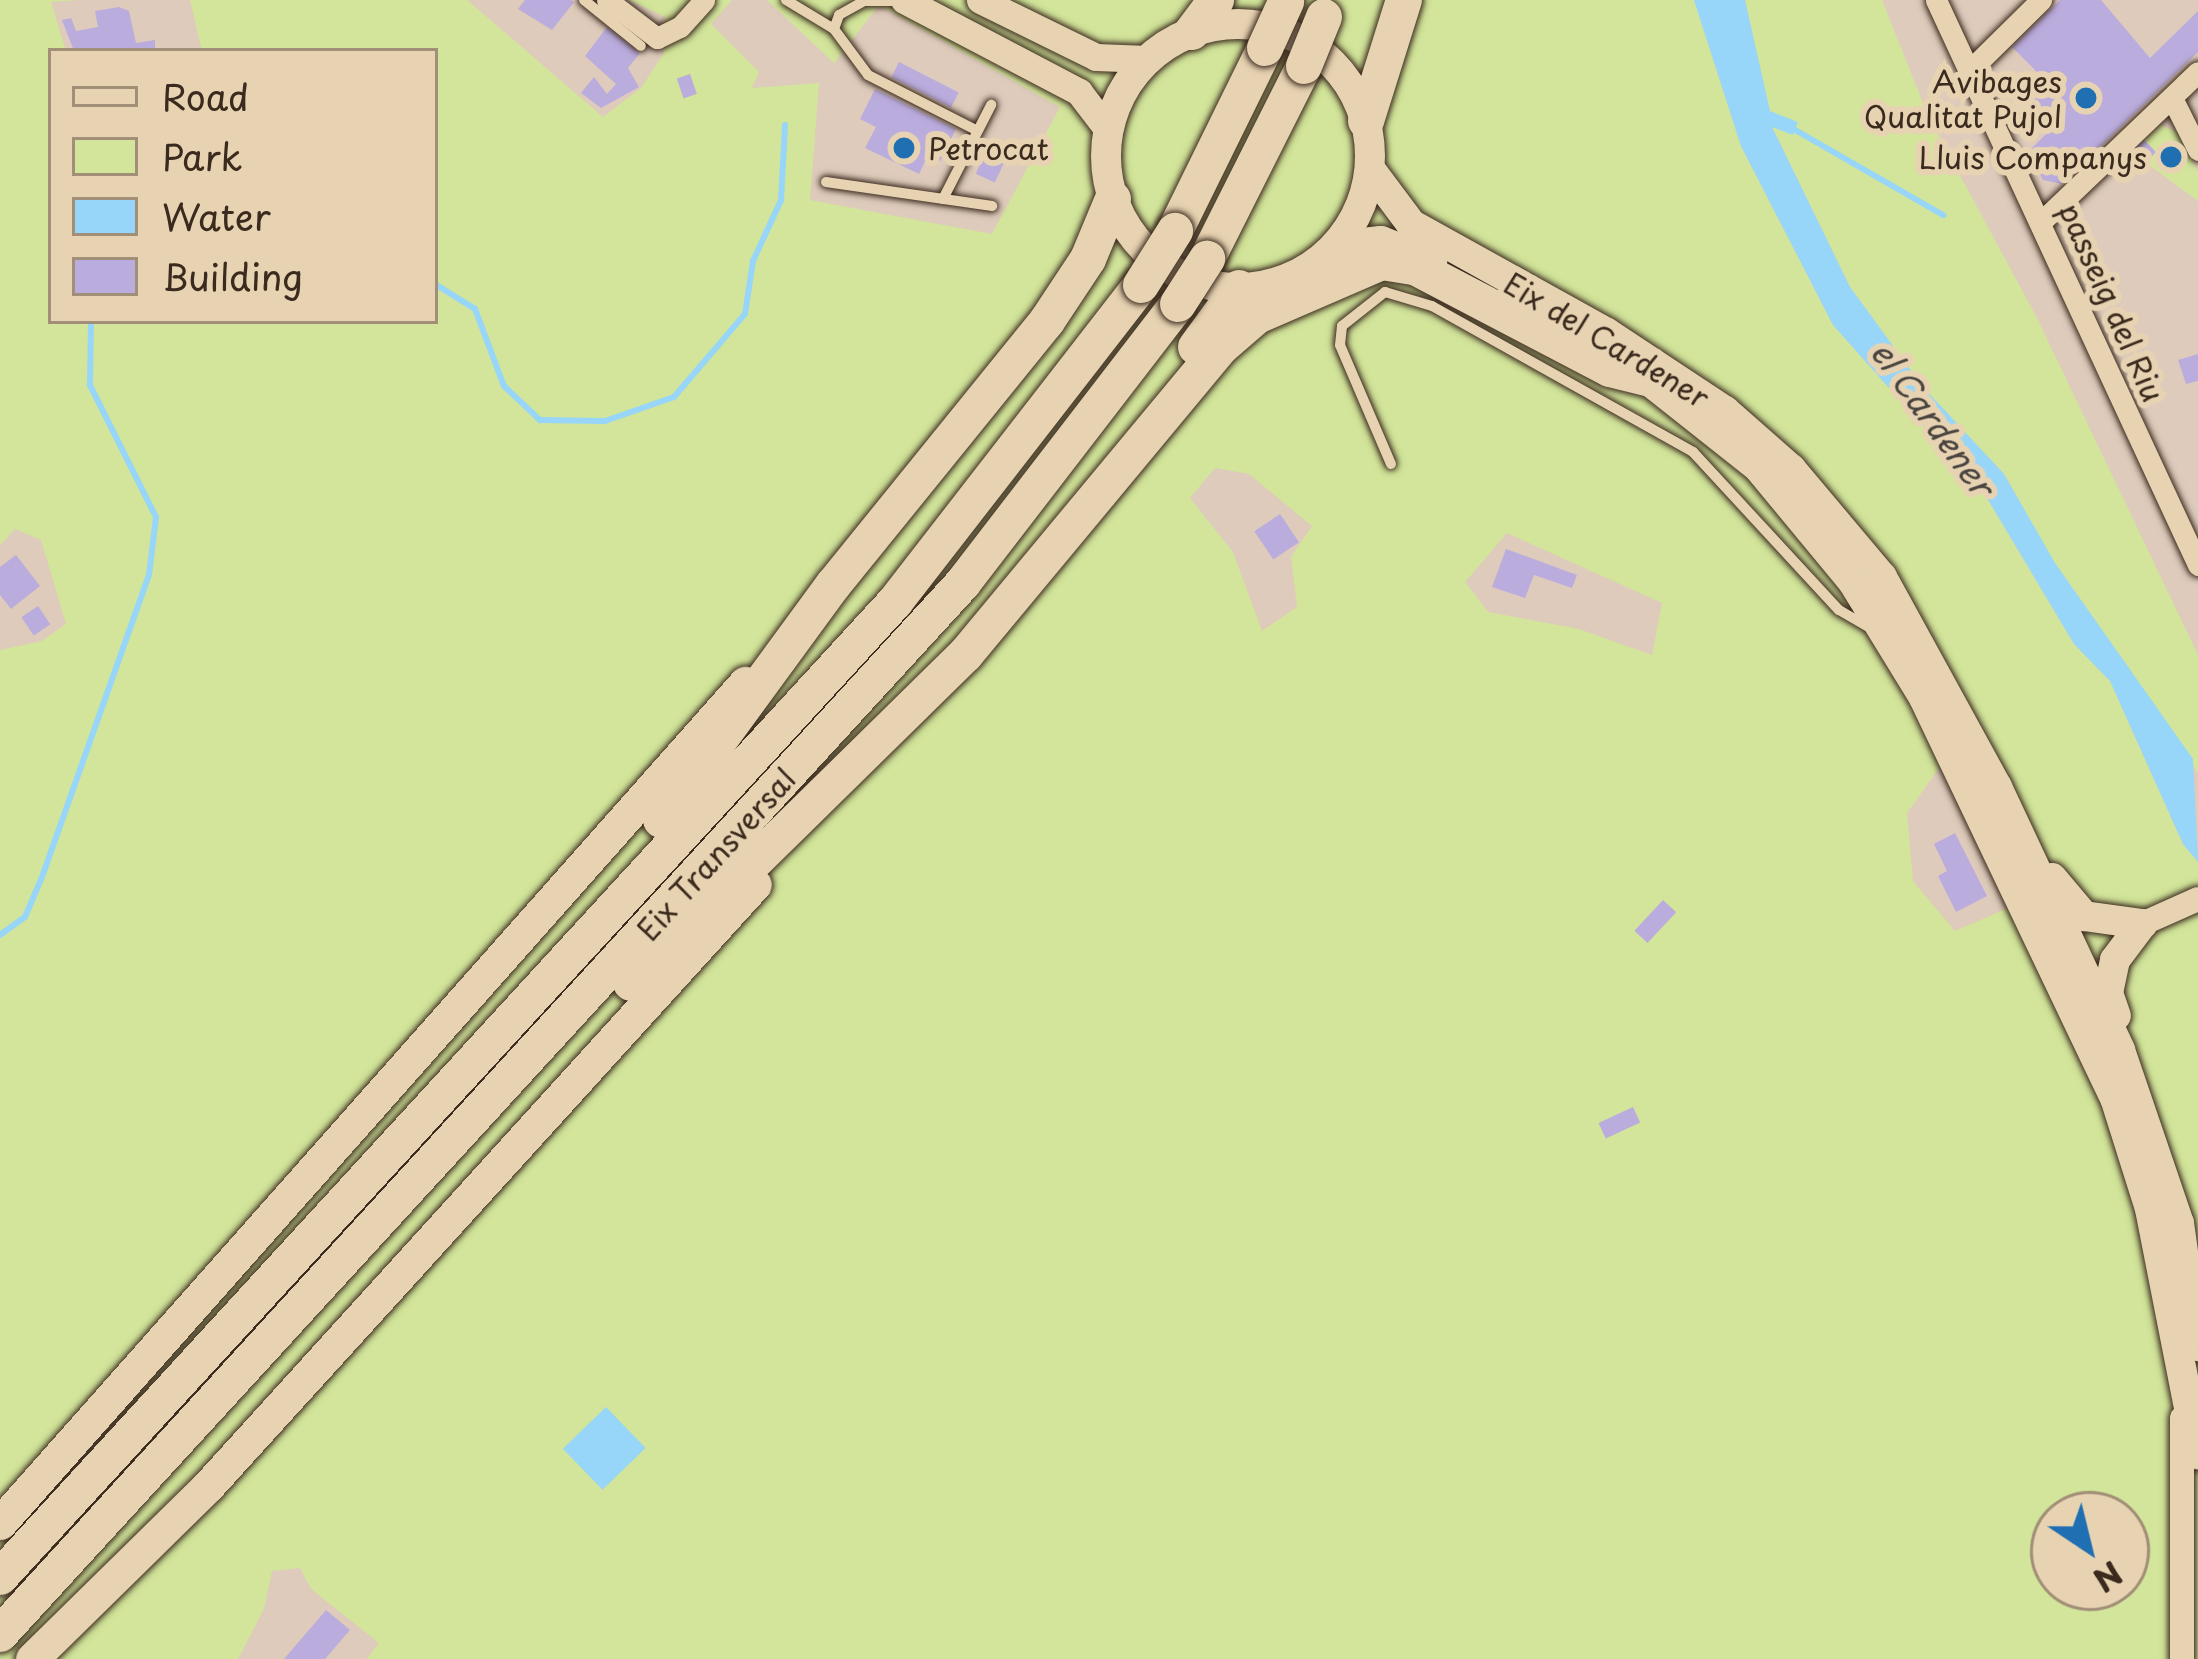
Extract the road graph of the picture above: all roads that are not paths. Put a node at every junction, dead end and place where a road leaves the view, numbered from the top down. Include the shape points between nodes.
1 (584, 0) edge
2 (607, 0) edge
3 (786, 0) edge
4 (905, 0) edge
5 (980, 0) edge
6 (1216, 0) edge
7 (1404, 0) edge
8 (1936, 0) edge
9 (2041, 0) edge
10 (1286, 1) edge
11 (699, 3) edge
12 (1327, 9) edge
13 (834, 29) junction
14 (1192, 32) junction
15 (641, 46) dead end
16 (1148, 59) junction
17 (1970, 70) junction
18 (2198, 72) edge
19 (2172, 98) junction
20 (991, 105) dead end
21 (1366, 121) junction
22 (1108, 130) junction
23 (978, 131) junction
24 (2198, 150) edge
25 (1370, 169) junction
26 (826, 182) dead end
27 (944, 199) junction
28 (1113, 199) junction
29 (992, 206) dead end
30 (2043, 220) junction
31 (1335, 246) junction
32 (1239, 288) junction
33 (1654, 380) junction
34 (1131, 459) junction
35 (1391, 464) dead end
36 (2197, 560) edge
37 (834, 584) junction
38 (1840, 588) junction
39 (966, 654) junction
40 (1961, 772) junction
41 (2018, 833) junction
42 (2198, 899) edge
43 (2137, 926) junction
44 (2079, 955) junction
45 (549, 974) junction
46 (2130, 1074) junction
47 (2128, 1138) junction
48 (390, 1213) junction
49 (2193, 1354) edge
50 (2198, 1454) edge
51 (0, 1523) edge
52 (0, 1577) edge
53 (0, 1634) edge
54 (32, 1659) edge
55 (2182, 1659) edge

1 - 15 lane
2 - 11 street via 657,38
3 - 13 lane
4 - 13 lane via 864,1 839,15
4 - 22 main road via 1078,92
5 - 16 main road via 1096,57
6 - 14 highway
7 - 21 highway
8 - 17 street, passeig del Riu
9 - 17 street
10 - 45 highway, Eix Transversal, bridge via 1142,285 895,602
12 - 48 highway, Eix Transversal, bridge via 1207,259 963,583
13 - 23 lane via 868,75
14 - 16 main road
14 - 21 main road via 1246,24 1299,38 1336,66
16 - 22 main road via 1123,91
17 - 30 street, passeig del Riu
18 - 19 street
19 - 24 street
19 - 30 street
20 - 23 lane
21 - 25 main road
22 - 28 main road
23 - 27 lane
25 - 31 main road via 1362,204
25 - 41 main road, Eix del Cardener via 1411,224 1669,371 1791,469 1882,577
26 - 27 lane
27 - 29 lane
28 - 32 main road via 1135,240 1164,266
28 - 37 highway via 1088,259 1047,320
30 - 36 street, passeig del Riu
31 - 32 main road via 1295,275
31 - 33 main road, Eix del Cardener via 1381,241 1405,249
32 - 34 highway via 1152,410
33 - 34 highway via 1610,369 1415,267 1382,262 1236,331
33 - 38 main road, Eix del Cardener via 1758,466
34 - 39 highway
35 - 38 lane via 1340,345 1342,326 1385,292 1432,306 1693,452
37 - 45 highway
37 - 51 highway
38 - 40 main road, Eix del Cardener via 1887,637
39 - 48 highway via 510,1107
39 - 54 highway via 208,1486
40 - 44 main road, Eix del Cardener via 2000,822 2059,943
40 - 47 main road, Eix del Cardener via 2092,1043
41 - 43 main road, Eix del Cardener via 2084,916
41 - 44 main road, Eix del Cardener
42 - 43 street
43 - 44 main road
43 - 46 main road, Eix del Cardener via 2108,993
44 - 46 main road, Eix del Cardener
44 - 47 main road, Eix del Cardener via 2073,973 2128,1111
45 - 52 highway, Eix Transversal
46 - 49 main road, Eix del Cardener via 2179,1223
47 - 49 main road, Eix del Cardener
48 - 53 highway, Eix Transversal
49 - 50 main road, Eix del Cardener
49 - 55 street

